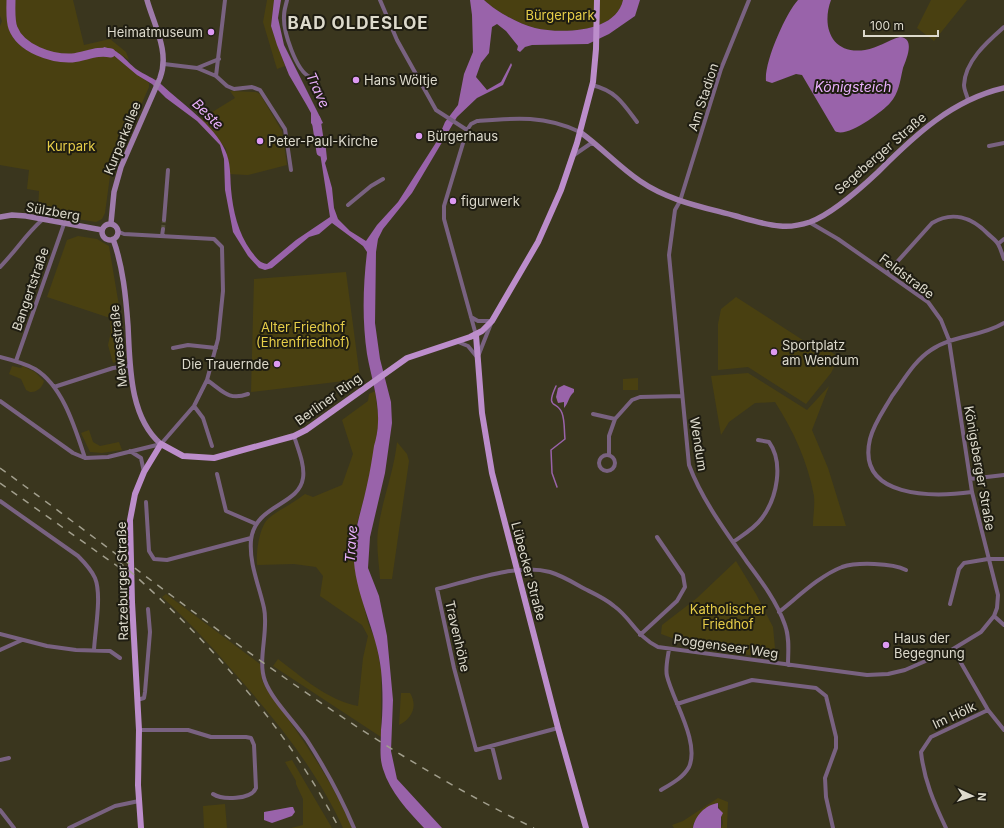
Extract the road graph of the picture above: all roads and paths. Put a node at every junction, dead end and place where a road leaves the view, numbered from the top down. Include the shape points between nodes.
1 (147, 0) edge
2 (225, 0) edge
3 (287, 0) edge
4 (380, 0) edge
5 (596, 0) edge
6 (749, 0) edge
7 (1004, 28) edge
8 (219, 59) junction
9 (164, 64) junction
10 (197, 68) junction
11 (216, 76) junction
12 (310, 78) dead end
13 (592, 85) junction
14 (1004, 88) edge
15 (968, 100) junction
16 (637, 122) dead end
17 (467, 130) junction
18 (580, 132) junction
19 (1004, 143) edge
20 (597, 144) junction
21 (989, 146) dead end
22 (572, 157) junction
23 (291, 168) dead end
24 (168, 170) dead end
25 (383, 179) dead end
26 (680, 201) junction
27 (348, 205) dead end
28 (0, 217) edge
29 (42, 220) junction
30 (164, 220) tunnel mouth
31 (809, 222) junction
32 (111, 223) junction
33 (64, 224) junction
34 (163, 229) tunnel mouth
35 (102, 230) junction
36 (118, 232) junction
37 (162, 236) junction
38 (113, 239) junction
39 (1004, 239) edge
40 (998, 244) junction
41 (1004, 259) edge
42 (0, 267) edge
43 (888, 272) junction
44 (471, 317) junction
45 (492, 321) junction
46 (1004, 323) edge
47 (476, 335) junction
48 (949, 340) junction
49 (458, 342) junction
50 (173, 348) dead end
51 (216, 348) junction
52 (0, 357) edge
53 (477, 358) junction
54 (16, 361) junction
55 (129, 366) junction
56 (207, 380) junction
57 (54, 387) junction
58 (248, 394) dead end
59 (682, 396) junction
60 (0, 401) edge
61 (194, 406) junction
62 (593, 414) dead end
63 (615, 419) junction
64 (294, 436) junction
65 (758, 440) dead end
66 (161, 444) junction
67 (212, 446) dead end
68 (130, 450) junction
69 (609, 455) junction
70 (84, 458) junction
71 (144, 472) junction
72 (217, 474) dead end
73 (1004, 475) edge
74 (970, 479) junction
75 (972, 492) junction
76 (0, 501) edge
77 (146, 502) dead end
78 (256, 524) junction
79 (657, 537) dead end
80 (252, 538) junction
81 (733, 542) junction
82 (988, 559) junction
83 (1004, 559) edge
84 (906, 570) dead end
85 (516, 571) junction
86 (950, 604) dead end
87 (148, 609) dead end
88 (779, 612) junction
89 (994, 616) junction
90 (1004, 624) edge
91 (0, 634) edge
92 (640, 635) junction
93 (22, 640) junction
94 (669, 649) junction
95 (953, 649) junction
96 (0, 650) edge
97 (94, 650) junction
98 (120, 658) dead end
99 (788, 665) junction
100 (137, 700) junction
101 (677, 704) junction
102 (988, 710) junction
103 (558, 728) junction
104 (140, 730) junction
105 (1004, 730) edge
106 (492, 746) junction
107 (9, 758) dead end
108 (0, 760) edge
109 (500, 778) dead end
110 (661, 790) dead end
111 (213, 794) dead end
112 (139, 801) junction
113 (0, 810) edge
114 (14, 828) edge
115 (69, 828) edge
116 (141, 828) edge
117 (354, 828) edge
118 (586, 828) edge
119 (833, 828) edge
120 (946, 828) edge

1 - 9 street via 163,50
2 - 8 street
3 - 12 street via 284,16 286,32 297,62 304,75
4 - 17 street via 397,40 436,110
5 - 13 main road, Berliner Ring via 596,49
6 - 26 street, Am Stadion via 721,69
7 - 15 street via 976,55 967,72 964,86
8 - 10 street
8 - 11 street
9 - 10 street
9 - 32 street, Kurparkallee via 121,167 114,192
10 - 11 street
11 - 23 street via 230,87 257,87 263,93 285,129
13 - 16 street via 614,93
13 - 18 main road, Berliner Ring
14 - 15 street, Segeberger Straße
15 - 31 street, Segeberger Straße via 930,124 861,188
17 - 18 street via 476,121 526,118 546,120
17 - 44 street, Lübecker Straße via 444,206 444,219
18 - 20 street, Segeberger Straße
18 - 22 main road, Berliner Ring
19 - 21 street
20 - 22 street via 590,144
20 - 26 street, Segeberger Straße via 639,181
22 - 45 main road, Berliner Ring via 548,221 524,268
24 - 30 street
25 - 27 street via 370,186
26 - 31 street, Segeberger Straße via 780,226 795,226
26 - 59 street, Wendum via 675,210 669,255
28 - 29 street, Sülzberg
29 - 33 street, Sülzberg
29 - 42 street via 31,229
31 - 43 street, Feldstraße
32 - 35 street via 105,225
32 - 36 street via 117,227
33 - 35 street, Sülzberg
33 - 54 street, Bangertstraße
34 - 37 street
35 - 38 street via 104,238
36 - 37 street
36 - 38 street via 117,237
37 - 51 street via 214,239 222,247 222,318
38 - 55 street, Mewesstraße via 119,260 128,326
39 - 40 street
40 - 41 street
40 - 43 street via 967,218 941,218 924,232
43 - 48 street, Feldstraße via 928,302 941,320
44 - 45 street via 478,321
44 - 47 street, Lübecker Straße
45 - 47 main road, Berliner Ring
45 - 53 street, Berliner Ring
46 - 48 street via 975,335
47 - 49 main road, Berliner Ring
47 - 53 main road, Lübecker Straße
48 - 74 street, Königsberger Straße
48 - 75 street via 930,350 914,364 878,417 870,437 869,460 873,471 884,482 905,491 923,494
49 - 53 street via 468,346
49 - 64 main road, Berliner Ring via 407,358
50 - 51 street via 188,344
51 - 56 street
52 - 54 street
53 - 85 main road, Lübecker Straße via 484,429 492,474
54 - 57 street via 36,370
55 - 57 street via 113,368
55 - 66 street, Mewesstraße via 131,383 142,416 154,438
56 - 58 street via 228,396 239,397
56 - 61 street
57 - 70 street
59 - 63 street via 640,397 632,400
59 - 81 street, Wendum via 689,465 700,491
60 - 70 street via 73,453
61 - 66 street
61 - 67 street via 203,418
62 - 63 street
63 - 69 street via 610,436
64 - 66 main road, Berliner Ring via 214,458 183,456
64 - 78 street via 303,468 301,485 290,498 273,507
65 - 81 street via 769,442 776,451 777,475 773,494 761,519
66 - 68 street
66 - 71 main road, Ratzeburger Straße
68 - 70 street via 108,457
68 - 71 street via 140,458
69 - 69 street via 602,456 599,460 604,470 611,470 615,465 614,458
71 - 100 main road, Ratzeburger Straße via 135,494 130,520
72 - 78 street via 226,511
73 - 74 street
74 - 75 street, Königsberger Straße
75 - 82 street, Königsberger Straße
76 - 97 street via 87,564 95,577 98,589
77 - 80 street via 148,551 154,559 168,560
78 - 80 street
79 - 92 street via 683,576 685,587 677,601
80 - 117 street via 252,563 265,618 262,668 268,688 327,772
81 - 88 street, Wendum via 769,592
82 - 83 street
82 - 86 street via 964,563 959,569
82 - 89 street, Königsberger Straße via 998,596
84 - 88 street via 891,564 843,567 821,580
85 - 92 street, Poggenseer Weg via 544,571 566,579 616,607
85 - 103 main road, Lübecker Straße
85 - 106 street, Travenhöhe via 437,589 454,668 476,750
87 - 100 street, Ratzeburger Straße via 150,632 145,692 144,698
88 - 99 street, Wendum via 787,634
89 - 90 street
89 - 95 street, Königsberger Straße via 981,632
91 - 93 street
92 - 94 street, Poggenseer Weg via 658,647
93 - 96 street
93 - 97 street via 65,649
94 - 99 street, Poggenseer Weg
94 - 101 street via 667,675
95 - 99 street, Poggenseer Weg via 910,669 888,674 867,675
95 - 102 street
97 - 98 street via 110,651
100 - 104 main road, Ratzeburger Straße
101 - 110 street via 689,738 692,757 688,768 679,779
101 - 119 street via 752,680 816,688 826,696 836,737 836,748 825,778 826,798
102 - 105 street
102 - 120 street, Im Hölk via 931,737 921,752 923,771 932,801
103 - 106 street, Travenhöhe
103 - 118 main road, Lübecker Straße
104 - 111 street via 188,730 211,738 251,738 254,745 256,786 253,794 246,797 218,798
104 - 112 main road, Ratzeburger Straße
106 - 109 street
107 - 108 street
112 - 115 street via 115,806
112 - 116 main road, Ratzeburger Straße
113 - 114 street

